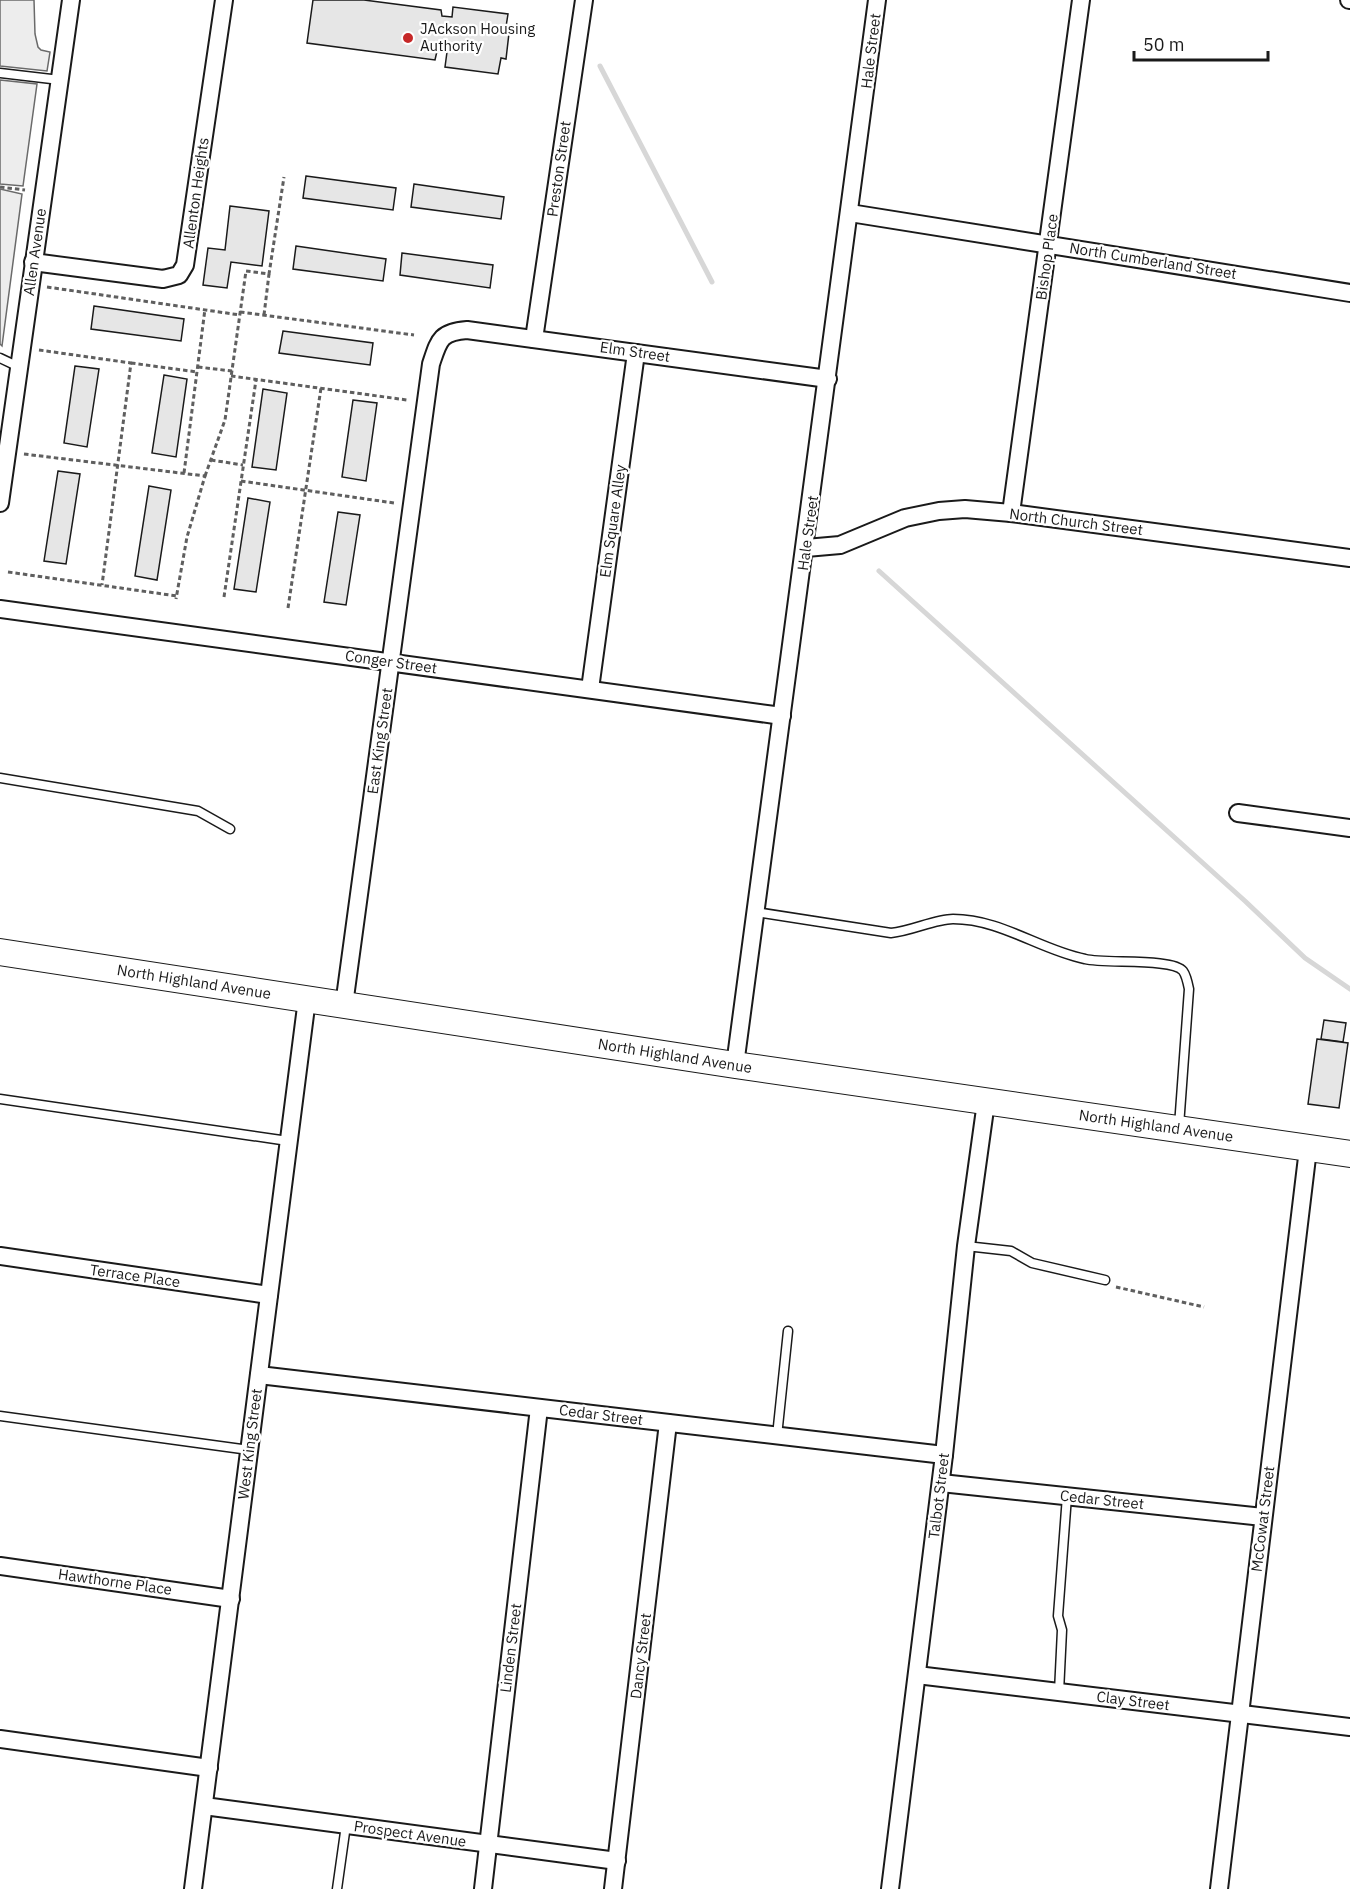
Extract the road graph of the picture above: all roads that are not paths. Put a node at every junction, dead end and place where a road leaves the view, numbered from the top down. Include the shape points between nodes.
1 (71, 0) edge
2 (224, 0) edge
3 (584, 0) edge
4 (877, 0) edge
5 (1081, 0) edge
6 (0, 74) edge
7 (60, 80) junction
8 (850, 213) junction
9 (1049, 244) junction
10 (33, 262) junction
11 (1350, 293) edge
12 (443, 336) joint
13 (534, 339) junction
14 (636, 352) junction
15 (0, 358) edge
16 (20, 367) junction
17 (828, 379) junction
18 (11, 453) edge
19 (0, 503) edge
20 (1011, 513) junction
21 (806, 548) junction
22 (1350, 558) edge
23 (0, 609) edge
24 (390, 662) junction
25 (590, 689) junction
26 (782, 716) junction
27 (0, 778) edge
28 (1238, 813) dead end
29 (1350, 828) edge
30 (230, 830) dead end
31 (756, 912) junction
32 (0, 952) edge
33 (307, 999) junction
34 (344, 1005) junction
35 (735, 1065) junction
36 (0, 1099) edge
37 (986, 1102) junction
38 (1178, 1129) junction
39 (288, 1141) junction
40 (1308, 1149) junction
41 (1350, 1154) edge
42 (966, 1246) junction
43 (0, 1256) edge
44 (1105, 1280) road end
45 (269, 1295) junction
46 (788, 1331) dead end
47 (259, 1375) junction
48 (539, 1408) junction
49 (0, 1416) edge
50 (668, 1423) junction
51 (777, 1436) junction
52 (249, 1450) junction
53 (944, 1455) junction
54 (940, 1483) junction
55 (1067, 1496) junction
56 (1263, 1517) junction
57 (0, 1566) edge
58 (231, 1599) junction
59 (917, 1675) junction
60 (1059, 1692) junction
61 (1240, 1714) junction
62 (1350, 1727) edge
63 (0, 1739) edge
64 (209, 1768) junction
65 (204, 1806) junction
66 (346, 1825) junction
67 (488, 1845) junction
68 (617, 1862) junction
69 (193, 1889) edge
70 (337, 1889) edge
71 (483, 1889) edge
72 (613, 1889) edge
73 (890, 1889) edge
74 (1219, 1889) edge

1 - 7 street, Allen Avenue
2 - 10 street, Allenton Heights via 185,265 179,275 163,279
3 - 13 street, Preston Street
4 - 8 street, Hale Street
5 - 9 street, Bishop Place
6 - 7 lane
7 - 10 street, Allen Avenue
8 - 9 street, North Cumberland Street
8 - 17 street, Hale Street
9 - 11 street, North Cumberland Street
9 - 20 street, Bishop Place
10 - 16 street, Allen Avenue
12 - 13 street, Elm Street via 467,330
12 - 24 street, East King Street via 431,364
13 - 14 street, Elm Street
14 - 17 street, Elm Street
14 - 25 street, Elm Square Alley
15 - 16 lane
16 - 18 street, Allen Avenue
17 - 21 street, Hale Street
18 - 19 street, Allen Avenue
20 - 21 street, North Church Street via 939,511 896,522 840,545
20 - 22 street, North Church Street
21 - 26 street, Hale Street
23 - 24 street, Conger Street
24 - 25 street, Conger Street
24 - 34 street, East King Street
25 - 26 street, Conger Street
26 - 31 street, Hale Street
27 - 30 lane via 198,810
28 - 29 street
31 - 35 street, Hale Street
31 - 38 lane via 891,933 961,920 991,924 1084,959 1170,963 1183,971 1190,988
32 - 33 main road, North Highland Avenue
33 - 34 main road, North Highland Avenue
33 - 39 street, West King Street
34 - 35 main road, North Highland Avenue
35 - 37 main road, North Highland Avenue
36 - 39 lane
37 - 38 main road, North Highland Avenue
37 - 42 street, Talbot Street
38 - 40 main road, North Highland Avenue
39 - 45 street, West King Street
40 - 41 main road, North Highland Avenue
40 - 56 street, McCowat Street
42 - 44 lane via 1011,1251 1032,1263
42 - 53 street, Talbot Street
43 - 45 street, Terrace Place
45 - 47 street, West King Street
46 - 51 lane
47 - 48 street, Cedar Street
47 - 52 street, West King Street
48 - 50 street, Cedar Street
48 - 67 street, Linden Street
49 - 52 lane
50 - 51 street, Cedar Street
50 - 68 street, Dancy Street
51 - 53 street, Cedar Street
52 - 58 street, West King Street
53 - 54 street, Talbot Street
54 - 55 street, Cedar Street
54 - 59 street, Talbot Street
55 - 56 street, Cedar Street
55 - 60 lane via 1058,1616 1062,1630
56 - 61 street, McCowat Street
57 - 58 street, Hawthorne Place
58 - 64 street, West King Street
59 - 60 street, Clay Street
59 - 73 street, Talbot Street
60 - 61 street, Clay Street
61 - 62 street, Clay Street
61 - 74 street, McCowat Street
63 - 64 street
64 - 65 street, West King Street
65 - 66 street, Prospect Avenue
65 - 69 street, West King Street
66 - 67 street, Prospect Avenue
66 - 70 lane
67 - 68 street, Prospect Avenue
67 - 71 street, Linden Street
68 - 72 street, Dancy Street

